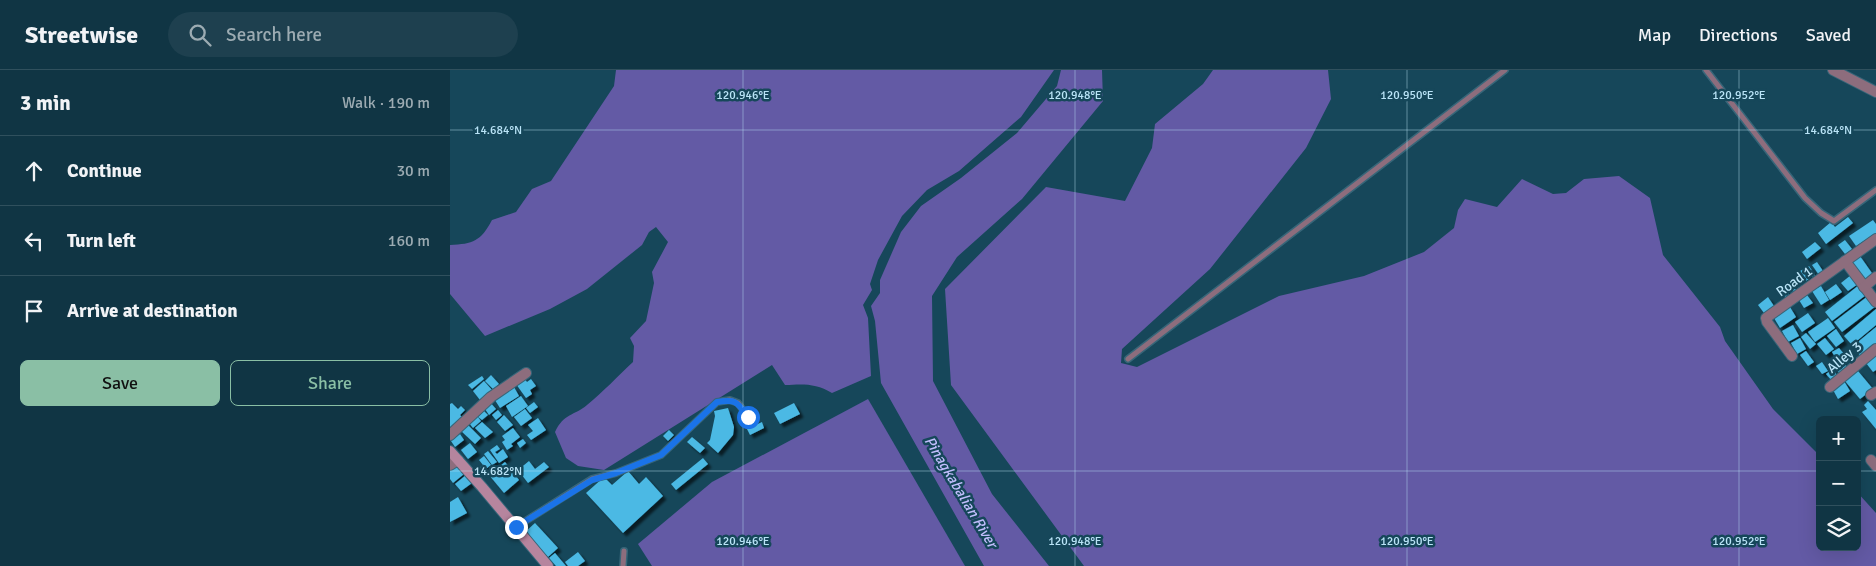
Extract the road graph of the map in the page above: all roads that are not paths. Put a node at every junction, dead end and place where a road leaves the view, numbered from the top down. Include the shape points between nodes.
1 (1505, 70) edge
2 (1706, 70) edge
3 (1833, 70) edge
4 (1876, 92) edge
5 (1876, 190) edge
6 (1876, 239) edge
7 (1845, 261) junction
8 (1876, 277) edge
9 (1864, 287) junction
10 (1876, 302) edge
11 (1876, 349) edge
12 (1792, 356) dead end
13 (1128, 359) dead end
14 (526, 373) dead end
15 (1830, 387) dead end
16 (748, 417) dead end
17 (450, 435) edge
18 (450, 451) edge
19 (454, 462) edge
20 (516, 527) junction
21 (624, 551) dead end
22 (548, 566) edge
23 (623, 566) edge

1 - 13 lane
2 - 5 lane via 1805,198 1821,213 1834,220
3 - 4 street
6 - 7 street, Road 1
7 - 9 street
7 - 12 street, Road 1 via 1766,318
8 - 9 street
9 - 10 street
11 - 15 street, Alley 3
14 - 17 street via 491,398
16 - 20 lane via 738,403 730,400 717,402 661,455 592,480
18 - 19 street
19 - 20 street
20 - 22 street
21 - 23 lane

